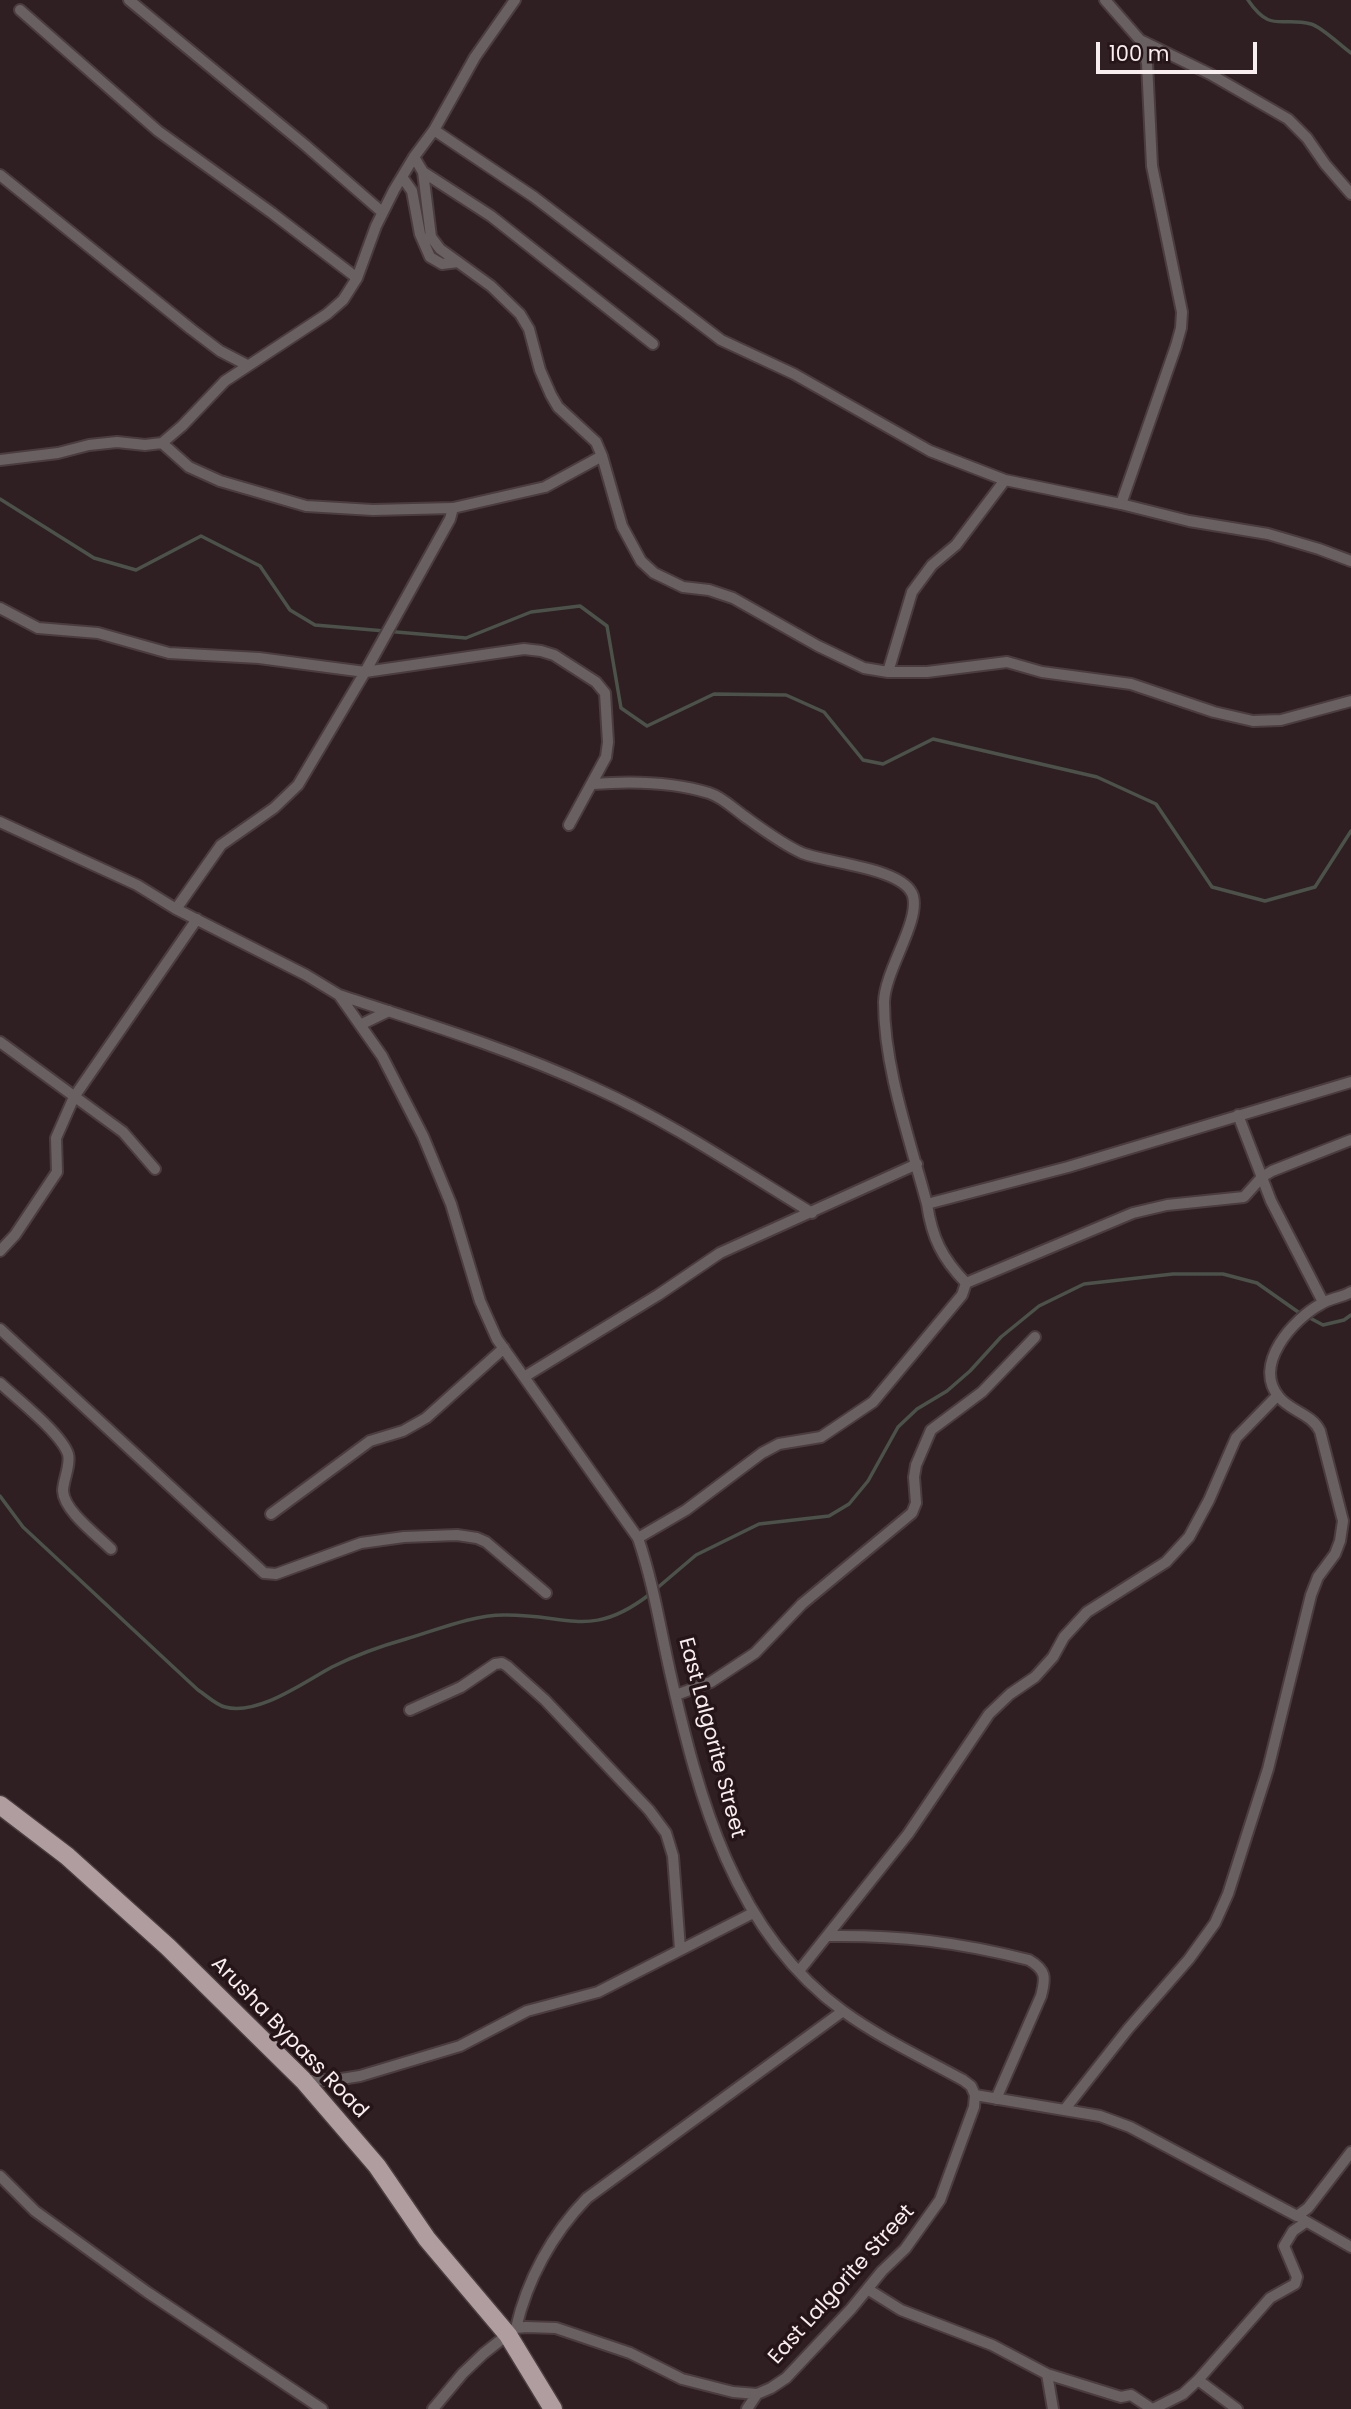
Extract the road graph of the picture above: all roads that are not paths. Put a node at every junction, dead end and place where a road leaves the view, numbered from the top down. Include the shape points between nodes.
1 (129, 0) edge
2 (515, 0) edge
3 (1105, 0) edge
4 (20, 10) dead end
5 (1140, 40) junction
6 (433, 130) junction
7 (414, 157) junction
8 (423, 172) junction
9 (0, 175) edge
10 (402, 177) junction
11 (1351, 194) edge
12 (382, 212) junction
13 (458, 262) junction
14 (357, 278) junction
15 (653, 344) dead end
16 (247, 365) junction
17 (162, 443) junction
18 (602, 456) junction
19 (0, 460) edge
20 (1005, 480) junction
21 (1121, 504) junction
22 (453, 508) junction
23 (1351, 561) edge
24 (0, 608) edge
25 (365, 671) junction
26 (888, 672) junction
27 (1351, 701) edge
28 (593, 784) junction
29 (0, 822) edge
30 (569, 825) dead end
31 (176, 909) junction
32 (197, 919) junction
33 (339, 995) junction
34 (389, 1012) junction
35 (360, 1025) junction
36 (0, 1042) edge
37 (1351, 1082) edge
38 (74, 1097) junction
39 (1238, 1115) junction
40 (1351, 1140) edge
41 (916, 1164) junction
42 (155, 1169) dead end
43 (1262, 1177) junction
44 (928, 1204) junction
45 (812, 1213) junction
46 (0, 1251) edge
47 (965, 1283) junction
48 (1351, 1292) edge
49 (1323, 1302) junction
50 (0, 1329) edge
51 (1035, 1337) dead end
52 (504, 1348) junction
53 (524, 1377) junction
54 (0, 1383) edge
55 (1278, 1396) junction
56 (271, 1514) dead end
57 (638, 1538) junction
58 (111, 1549) dead end
59 (545, 1593) dead end
60 (676, 1695) junction
61 (410, 1710) dead end
62 (0, 1805) edge
63 (753, 1913) junction
64 (828, 1936) junction
65 (680, 1949) junction
66 (799, 1971) junction
67 (843, 2011) junction
68 (303, 2080) junction
69 (975, 2095) junction
70 (996, 2099) junction
71 (1065, 2109) junction
72 (1351, 2151) edge
73 (2, 2182) edge
74 (1284, 2208) junction
75 (1301, 2219) junction
76 (1288, 2238) junction
77 (1351, 2247) edge
78 (869, 2290) junction
79 (512, 2332) junction
80 (1047, 2374) junction
81 (1198, 2380) junction
82 (757, 2394) junction
83 (1121, 2397) junction
84 (322, 2409) edge
85 (433, 2409) edge
86 (553, 2409) edge
87 (747, 2409) edge
88 (1053, 2409) edge
89 (1115, 2409) edge
90 (1152, 2409) edge
91 (1237, 2409) edge

1 - 12 street
2 - 6 street
3 - 5 street
4 - 14 street via 158,131
5 - 11 street via 1288,118
5 - 21 street via 1149,81 1152,166 1182,312 1176,346
6 - 7 street
6 - 20 street via 534,197 722,340 794,374 930,451
7 - 8 street
7 - 10 street
8 - 13 street via 431,237
8 - 15 street via 491,216
9 - 16 street via 191,329
10 - 12 street
10 - 13 street via 412,191 420,234 430,257 442,264
12 - 14 street
13 - 18 street via 520,314 551,395 596,442
14 - 16 street via 327,314
16 - 17 street
17 - 19 street via 117,442
17 - 22 street via 189,467 220,481 306,506
18 - 22 street via 545,487
18 - 26 street via 622,526 641,561 654,573 683,587 733,598 830,652 864,668
20 - 21 street
20 - 26 street via 957,545 928,570 912,592
21 - 23 street via 1268,534
22 - 25 street
24 - 25 street via 38,628 97,633 169,653
25 - 28 street via 524,649 554,655 605,693 607,757
25 - 31 street via 298,785 221,845
26 - 27 street via 1007,662 1053,674 1131,684 1253,721 1281,719
28 - 30 street
28 - 41 street via 665,785 713,794 802,853 870,870 906,885 913,910 884,999 886,1045
29 - 31 street via 95,864
31 - 32 street
32 - 33 street
32 - 38 street
33 - 34 street
33 - 35 street, East Lalgorite Street
34 - 35 street
34 - 45 street via 479,1041 594,1088 643,1112
35 - 52 street, East Lalgorite Street via 382,1056 422,1136 451,1204 480,1301
36 - 38 street
37 - 39 street
38 - 42 street via 123,1132
38 - 46 street via 56,1138 57,1172
39 - 43 street
39 - 44 street
40 - 43 street
41 - 44 street
41 - 45 street
43 - 47 street via 1244,1196 1133,1213
43 - 49 street
44 - 47 street via 930,1224 947,1263
45 - 53 street via 720,1253
47 - 57 street via 962,1295 873,1402 821,1437 779,1444 762,1452 686,1510
48 - 49 street
49 - 55 street via 1304,1315 1276,1347 1271,1379
50 - 59 street via 264,1573 276,1574 361,1543 457,1535 486,1542
51 - 60 street via 982,1392 931,1430 916,1465 912,1513 802,1604 755,1653 711,1682
52 - 53 street, East Lalgorite Street
52 - 56 street via 426,1418 370,1441
53 - 57 street, East Lalgorite Street
54 - 58 street via 63,1446 69,1456 65,1501
55 - 64 street via 1236,1438 1189,1537 1166,1562 1087,1612 1043,1670 989,1714 908,1834
55 - 71 street via 1320,1431 1343,1521 1340,1541 1311,1595 1268,1769 1215,1923
57 - 60 street, East Lalgorite Street via 650,1571
60 - 63 street, East Lalgorite Street via 719,1846
61 - 65 street via 461,1687 495,1664 507,1666 545,1700 666,1833 673,1856
62 - 68 main road, Arusha Bypass Road via 67,1856 168,1947
63 - 65 street
63 - 66 street, East Lalgorite Street
64 - 66 street
64 - 70 street via 947,1941 1040,1966 1045,1984
65 - 68 street via 598,1992 527,2011 450,2049 359,2076
66 - 67 street, East Lalgorite Street
67 - 69 street, East Lalgorite Street via 963,2080
67 - 79 street via 587,2198 539,2265
68 - 79 main road, Arusha Bypass Road via 377,2166 428,2239
69 - 70 street
69 - 78 street, East Lalgorite Street via 963,2143 940,2200
70 - 71 street
71 - 74 street via 1130,2127
72 - 75 street
73 - 84 street via 147,2292
74 - 75 street
74 - 76 street
75 - 76 street
75 - 77 street
76 - 81 street via 1285,2250 1297,2277 1295,2284 1270,2298
78 - 80 street via 901,2310 992,2345
78 - 82 street, East Lalgorite Street via 786,2378
79 - 82 street via 538,2326 555,2328 631,2353 682,2379
79 - 85 street via 463,2373
79 - 86 main road, Arusha Bypass Road
80 - 83 street
80 - 88 street
81 - 90 street
81 - 91 street
82 - 87 street
83 - 89 street
83 - 90 street via 1131,2395

